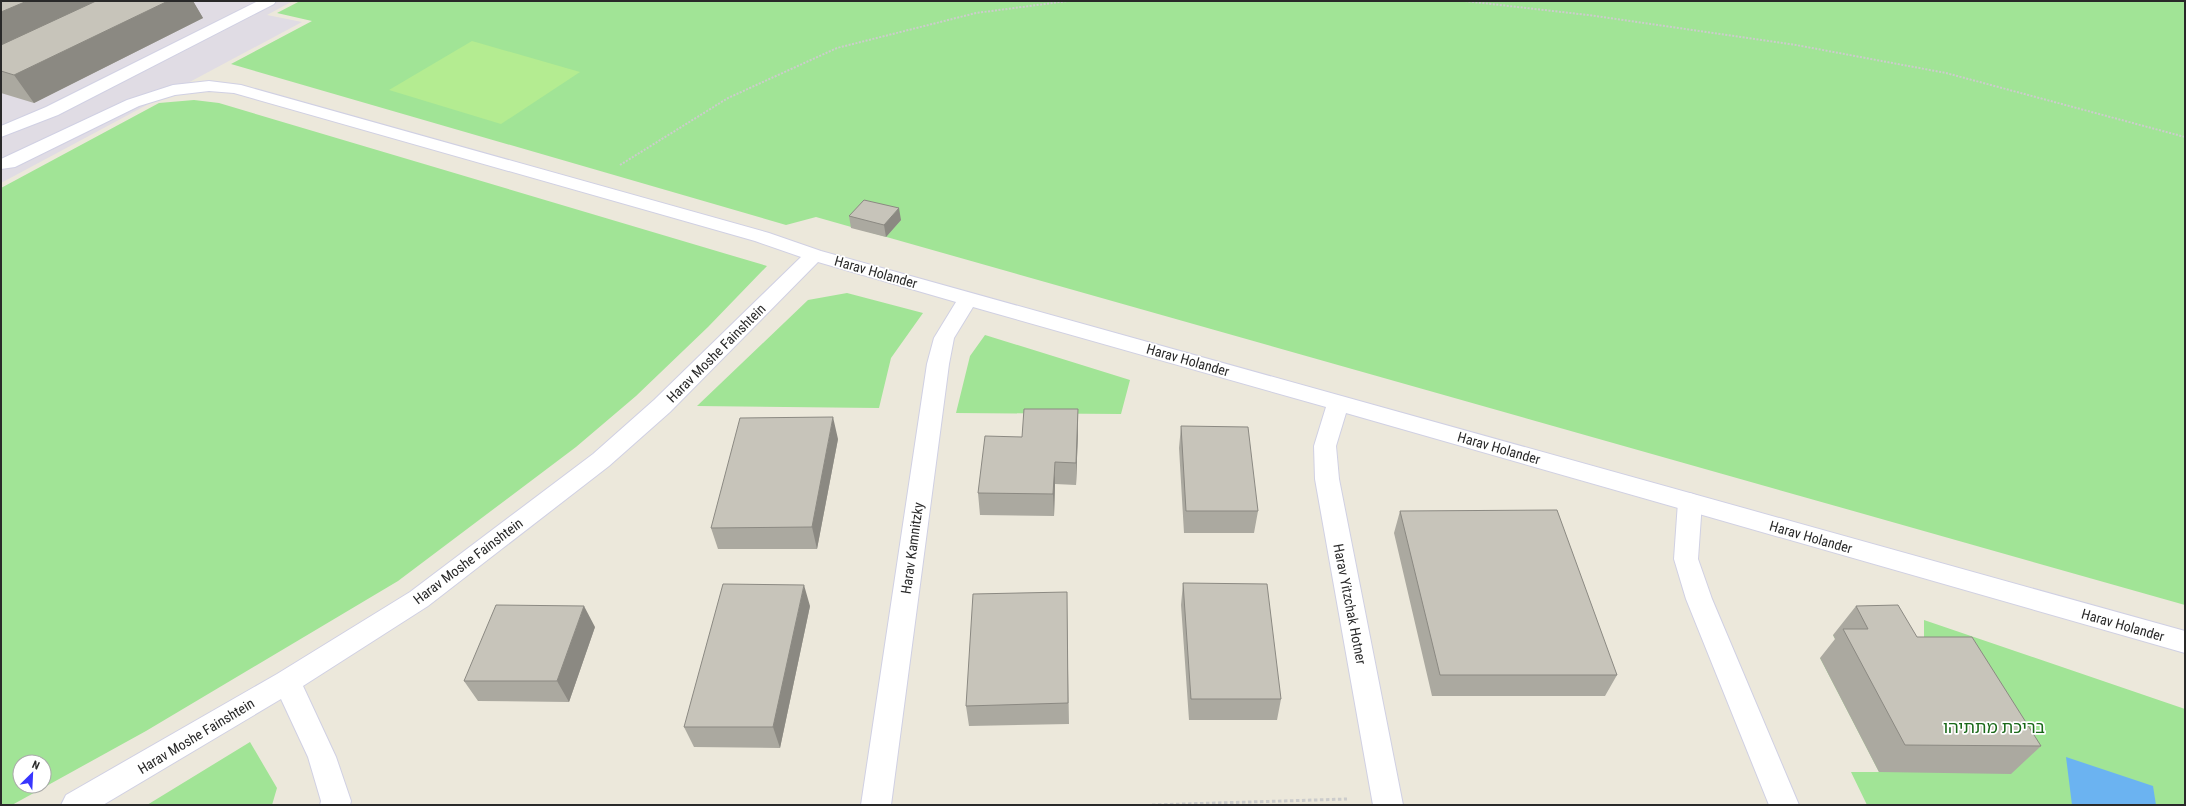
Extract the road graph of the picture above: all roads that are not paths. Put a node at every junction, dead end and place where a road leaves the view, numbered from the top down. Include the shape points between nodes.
1 (269, 1) edge
2 (1, 132) edge
3 (1, 164) edge
4 (814, 255) junction
5 (968, 298) junction
6 (1338, 403) junction
7 (1690, 502) junction
8 (2185, 642) edge
9 (287, 682) junction
10 (1387, 801) edge
11 (76, 805) edge
12 (335, 805) edge
13 (876, 805) edge
14 (1784, 805) edge

1 - 2 street via 52,111
3 - 4 street, Harav Holander via 9,163 134,103 173,90 209,86 235,88 762,237
4 - 5 street, Harav Holander
4 - 9 street, Harav Moshe Fainshtein via 662,406 600,460 419,600
5 - 6 street, Harav Holander
5 - 13 street, Harav Kamnitzky via 944,338 938,364
6 - 7 street, Harav Holander
6 - 10 street, Harav Yitzchak Hotner via 1325,446 1327,479
7 - 8 street, Harav Holander
7 - 14 street via 1686,559 1699,598
9 - 11 street, Harav Moshe Fainshtein
9 - 12 street via 322,758 336,801

